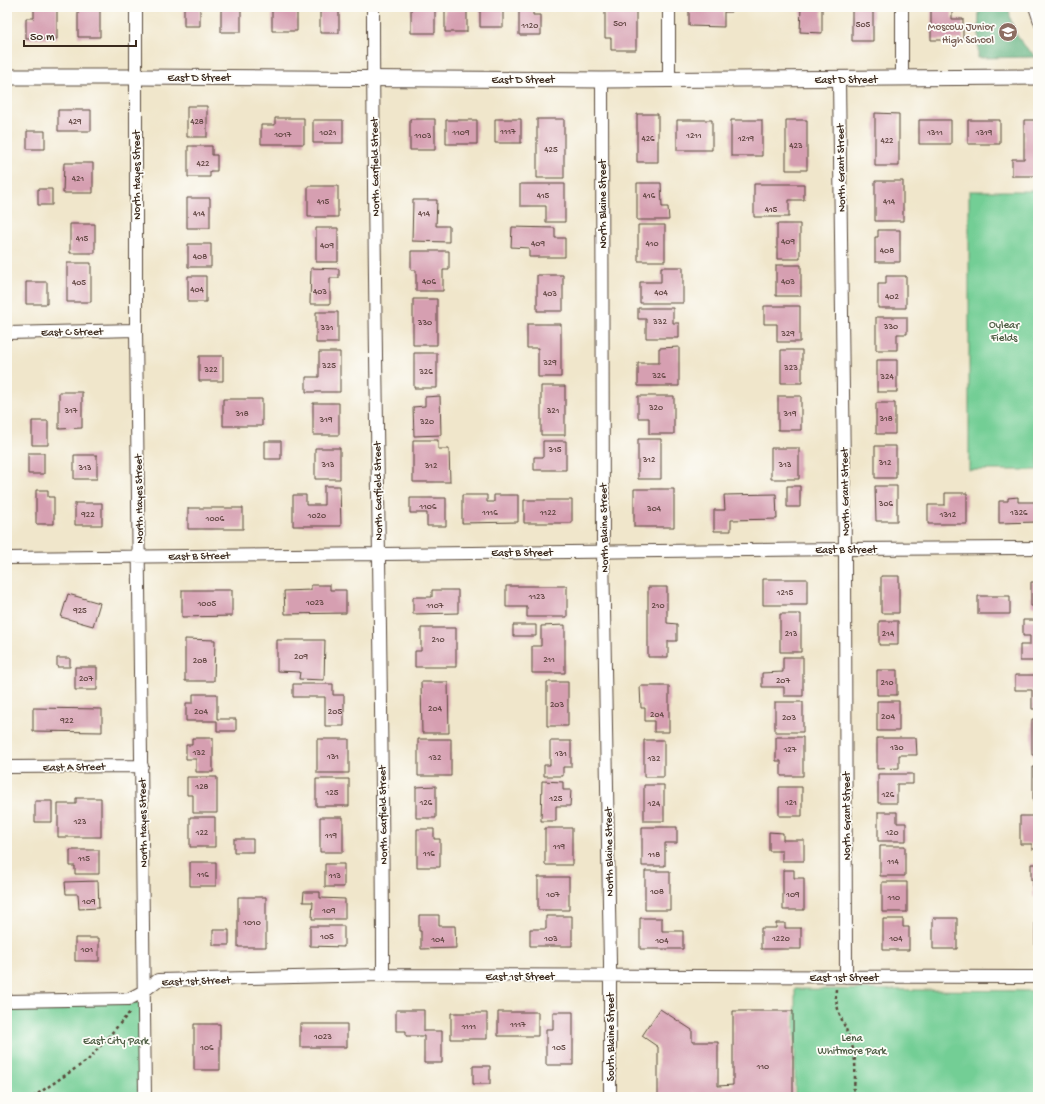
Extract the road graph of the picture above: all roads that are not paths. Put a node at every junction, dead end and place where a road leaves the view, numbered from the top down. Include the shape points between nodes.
1 (136, 7) edge
2 (373, 7) edge
3 (669, 7) edge
4 (902, 7) edge
5 (1032, 7) edge
6 (1038, 25) edge
7 (7, 77) edge
8 (136, 77) junction
9 (1038, 77) edge
10 (373, 78) junction
11 (902, 78) junction
12 (669, 79) junction
13 (839, 79) junction
14 (602, 80) junction
15 (136, 330) junction
16 (7, 333) edge
17 (1038, 548) edge
18 (845, 549) junction
19 (603, 551) junction
20 (378, 553) junction
21 (139, 556) junction
22 (7, 558) edge
23 (142, 766) junction
24 (7, 767) edge
25 (382, 976) junction
26 (610, 976) junction
27 (846, 977) junction
28 (1038, 977) edge
29 (144, 991) junction
30 (7, 1001) edge
31 (145, 1097) edge
32 (610, 1097) edge

1 - 8 street, North Hayes Street
2 - 10 street, North Garfield Street
3 - 12 street
4 - 11 street
5 - 6 lane
7 - 8 street, East D Street
8 - 10 street, East D Street
8 - 15 street, North Hayes Street
9 - 11 street, East D Street
10 - 14 street, East D Street
10 - 20 street, North Garfield Street
11 - 13 street, East D Street
12 - 13 street, East D Street
12 - 14 street, East D Street
13 - 18 street, North Grant Street
14 - 19 street, North Blaine Street
15 - 16 street, East C Street
15 - 21 street, North Hayes Street
17 - 18 street, East B Street
18 - 19 street, East B Street
18 - 27 street, North Grant Street
19 - 20 street, East B Street
19 - 26 street, North Blaine Street
20 - 21 street, East B Street
20 - 25 street, North Garfield Street
21 - 22 street, East B Street
21 - 23 street, North Hayes Street
23 - 24 street, East A Street
23 - 29 street, North Hayes Street
25 - 26 street, East 1st Street
25 - 29 street, East 1st Street via 158,980
26 - 27 street, East 1st Street
26 - 32 street, South Blaine Street
27 - 28 street, East 1st Street
29 - 30 street, East 1st Street via 129,999
29 - 31 street, North Hayes Street

